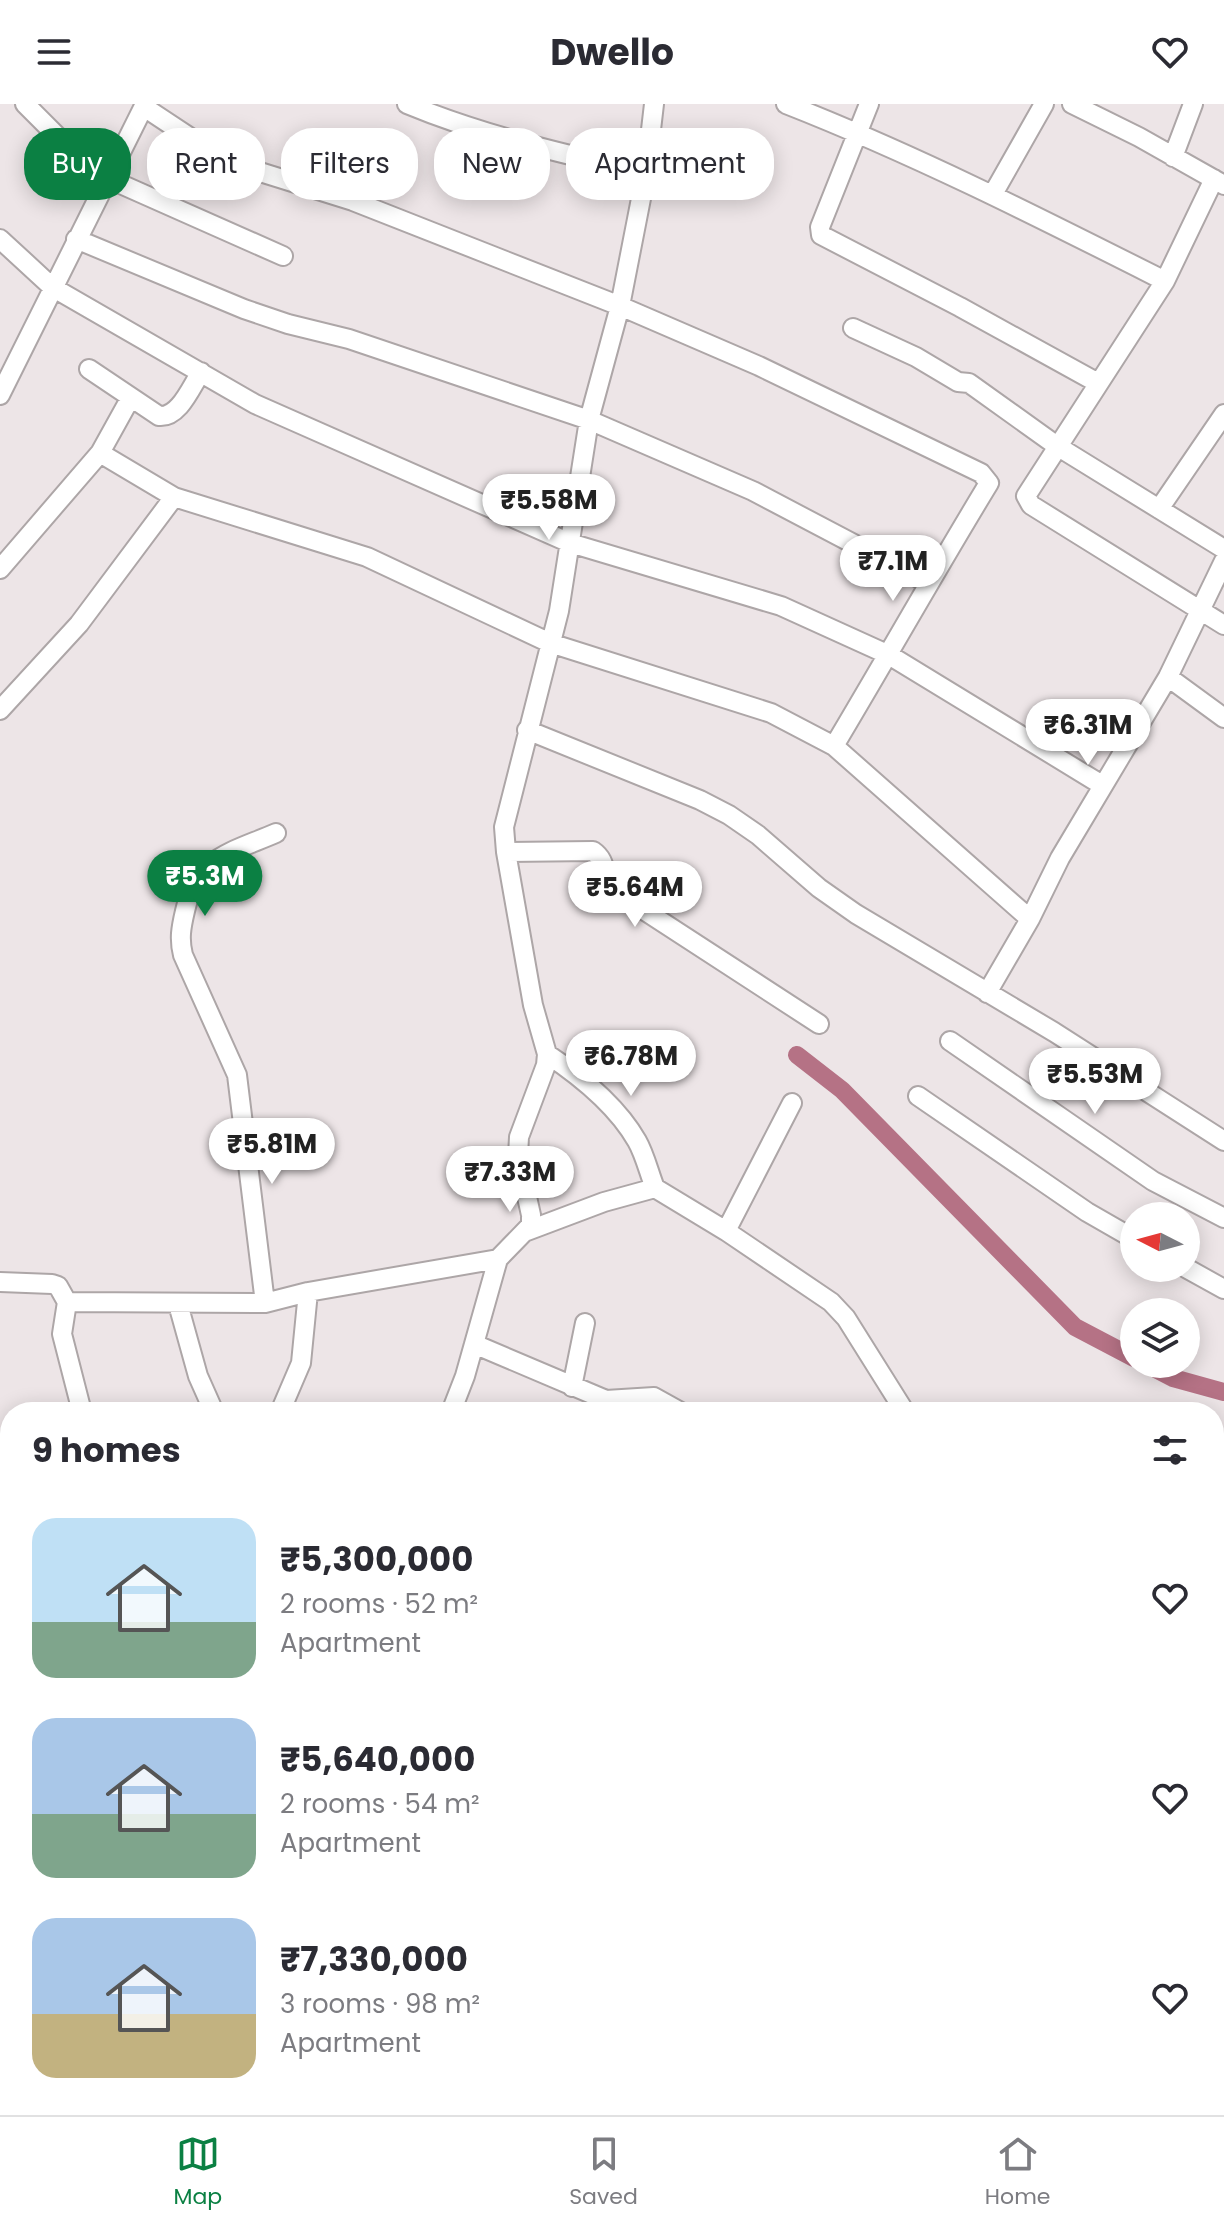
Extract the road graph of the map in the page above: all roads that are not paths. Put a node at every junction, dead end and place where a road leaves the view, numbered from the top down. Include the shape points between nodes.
1 (25, 104) edge
2 (407, 104) edge
3 (654, 104) edge
4 (786, 104) edge
5 (869, 104) edge
6 (1044, 104) edge
7 (1072, 104) edge
8 (1193, 104) edge
9 (145, 105) edge
10 (49, 128) edge
11 (651, 128) edge
12 (131, 132) edge
13 (858, 132) junction
14 (566, 154) edge
15 (1173, 157) junction
16 (1219, 182) edge
17 (131, 189) edge
18 (993, 194) junction
19 (96, 200) edge
20 (641, 200) edge
21 (0, 239) edge
22 (76, 239) junction
23 (283, 256) dead end
24 (1165, 281) junction
25 (52, 287) junction
26 (620, 306) junction
27 (853, 328) dead end
28 (89, 369) dead end
29 (201, 372) junction
30 (1098, 383) junction
31 (2, 386) edge
32 (131, 397) junction
33 (1224, 414) edge
34 (589, 420) junction
35 (1057, 446) junction
36 (100, 453) junction
37 (174, 497) junction
38 (1159, 509) junction
39 (570, 543) junction
40 (1224, 549) edge
41 (1224, 561) edge
42 (0, 569) edge
43 (928, 583) junction
44 (1199, 609) junction
45 (1224, 625) edge
46 (550, 643) junction
47 (889, 655) junction
48 (1168, 677) junction
49 (0, 710) edge
50 (1224, 718) edge
51 (527, 730) junction
52 (834, 746) junction
53 (1102, 785) junction
54 (276, 833) dead end
55 (506, 852) junction
56 (1030, 919) junction
57 (987, 993) junction
58 (819, 1024) dead end
59 (950, 1041) dead end
60 (547, 1054) junction
61 (918, 1096) dead end
62 (792, 1103) dead end
63 (1224, 1141) edge
64 (655, 1188) junction
65 (1224, 1218) edge
66 (527, 1231) junction
67 (726, 1231) junction
68 (1120, 1231) edge
69 (498, 1259) junction
70 (1200, 1276) edge
71 (0, 1282) edge
72 (1224, 1289) edge
73 (308, 1292) junction
74 (67, 1302) junction
75 (265, 1303) junction
76 (178, 1304) junction
77 (585, 1323) dead end
78 (474, 1344) junction
79 (572, 1387) junction
80 (79, 1402) edge
81 (210, 1402) edge
82 (284, 1402) edge
83 (454, 1402) edge
84 (616, 1402) edge
85 (616, 1402) edge
86 (663, 1402) edge
87 (899, 1402) edge

1 - 10 street
2 - 14 street via 497,137
3 - 11 street
4 - 13 street
5 - 13 street
6 - 18 street
7 - 15 street
8 - 15 street
9 - 12 street
9 - 26 street via 215,154 353,201
13 - 18 street
13 - 30 street via 821,235
15 - 16 street
16 - 24 street
17 - 23 street
18 - 24 street
19 - 22 street
20 - 26 street
21 - 25 street
22 - 25 street
22 - 34 street via 244,309
24 - 30 street
25 - 29 street
25 - 31 street
26 - 34 street
26 - 43 street via 981,473 989,483
27 - 35 street via 969,383
28 - 32 street
29 - 32 street via 166,417
29 - 39 street via 255,404
30 - 35 street
32 - 36 street
33 - 38 street
34 - 39 street
34 - 43 street via 753,491
35 - 38 street
35 - 44 street via 1026,496 1031,505
36 - 37 street
36 - 42 street
37 - 46 street via 367,557
37 - 49 street via 79,624
38 - 40 street
39 - 46 street
39 - 47 street via 781,606
41 - 44 street
43 - 47 street
44 - 45 street
44 - 48 street
46 - 51 street
46 - 52 street via 771,713
47 - 52 street
47 - 53 street
48 - 50 street
48 - 53 street
51 - 55 street via 504,827
51 - 57 street via 729,815 856,914
52 - 56 street
53 - 56 street
54 - 75 street via 217,858 198,876 179,938 237,1075
55 - 58 street via 593,851 616,892
55 - 60 street
56 - 57 street
57 - 63 street
59 - 65 street via 1153,1181
60 - 64 street via 616,1112 638,1142
60 - 66 street via 519,1137 531,1215
61 - 68 street
62 - 67 street
64 - 66 street
64 - 67 street
66 - 69 street
67 - 87 street via 831,1302
69 - 73 street
69 - 78 street
70 - 72 street
71 - 74 street via 52,1284
73 - 75 street
73 - 82 street via 301,1363
74 - 76 street
74 - 80 street via 62,1334
75 - 76 street
76 - 81 street
77 - 79 street
78 - 79 street
78 - 83 street
79 - 85 street
84 - 86 street via 642,1396

